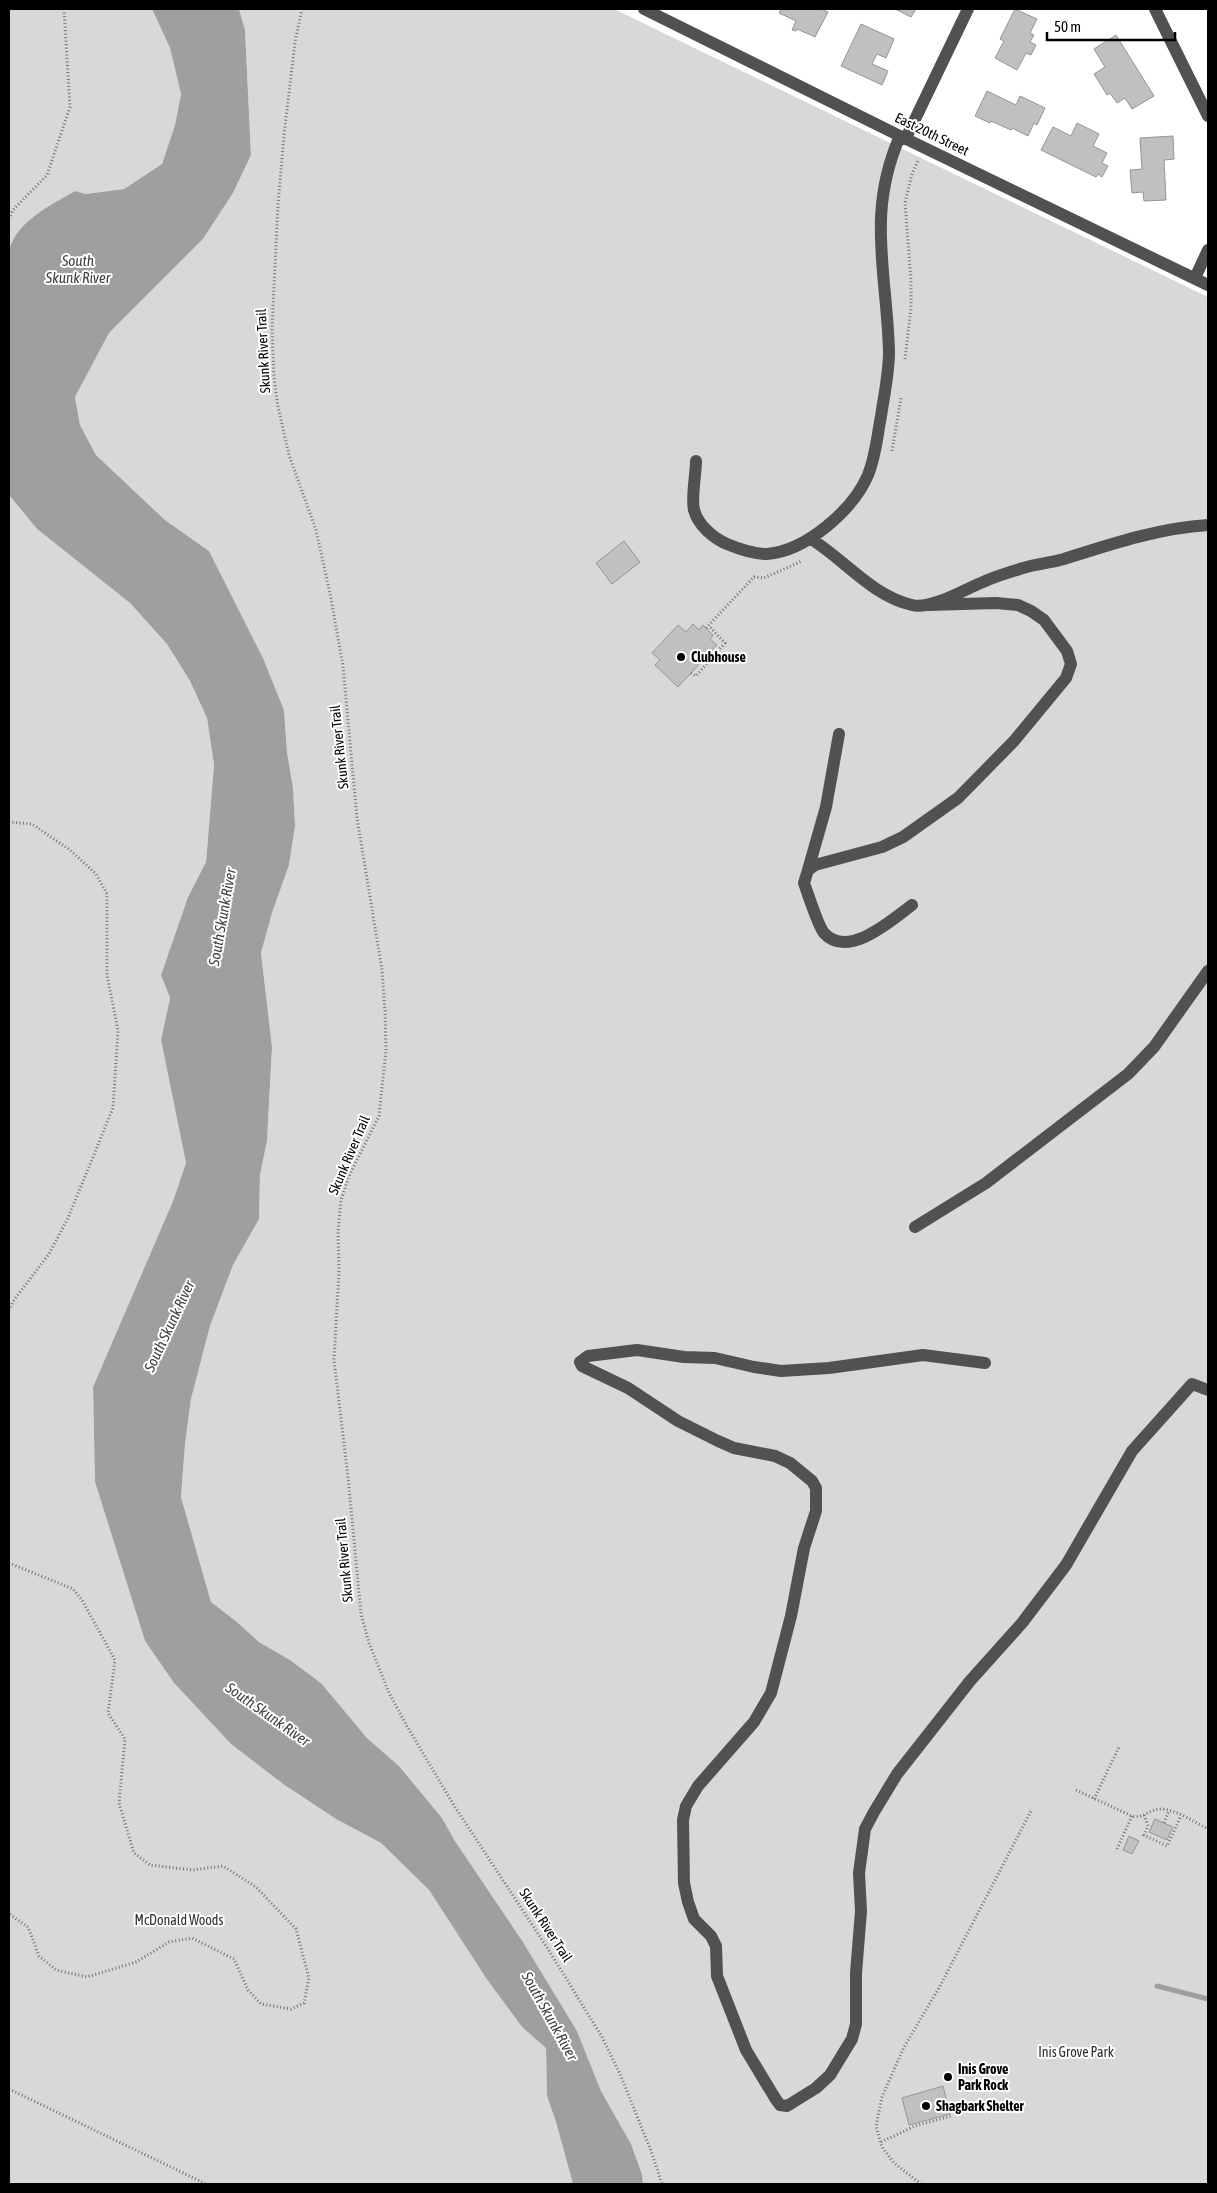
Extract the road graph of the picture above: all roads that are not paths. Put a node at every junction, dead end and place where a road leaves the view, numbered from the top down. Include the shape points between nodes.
1 (644, 9) edge
2 (968, 9) edge
3 (1155, 9) edge
4 (1208, 116) edge
5 (903, 137) junction
6 (1208, 250) edge
7 (1195, 278) junction
8 (1208, 285) edge
9 (696, 461) dead end
10 (1208, 525) edge
11 (811, 539) junction
12 (929, 604) junction
13 (838, 734) dead end
14 (808, 870) junction
15 (912, 905) dead end
16 (1208, 971) edge
17 (915, 1227) dead end
18 (985, 1363) dead end
19 (1208, 1390) edge

1 - 5 street, East 20th Street
2 - 5 street
3 - 4 street
5 - 7 street, East 20th Street
5 - 11 street via 892,153 880,212 880,263 889,354 876,454 867,478 846,508
6 - 7 street
7 - 8 street, East 20th Street
9 - 11 street via 693,509 701,525 720,541 766,554
10 - 12 street via 1149,534 1023,568
11 - 12 street via 879,592 898,602 915,606
12 - 14 street via 996,603 1018,605 1031,611 1044,620 1067,651 1071,664 1066,678 1014,741 958,798 903,837 882,847 815,864
13 - 14 street via 826,807
14 - 15 street via 804,883 823,932 832,939 841,942 859,940 879,930
16 - 17 street via 1154,1047 1128,1074 986,1183
18 - 19 street via 923,1355 830,1368 781,1371 715,1358 637,1350 588,1356 580,1362 701,1434 734,1448 775,1456 790,1463 812,1480 816,1488 816,1511 804,1548 771,1693 754,1722 698,1786 686,1806 683,1820 684,1884 694,1919 716,1946 717,1976 746,2050 775,2098 786,2106 816,2088 830,2075 852,2039 856,2024 861,1846 865,1828 883,1795 970,1681 1022,1623 1066,1565 1132,1451 1192,1384

